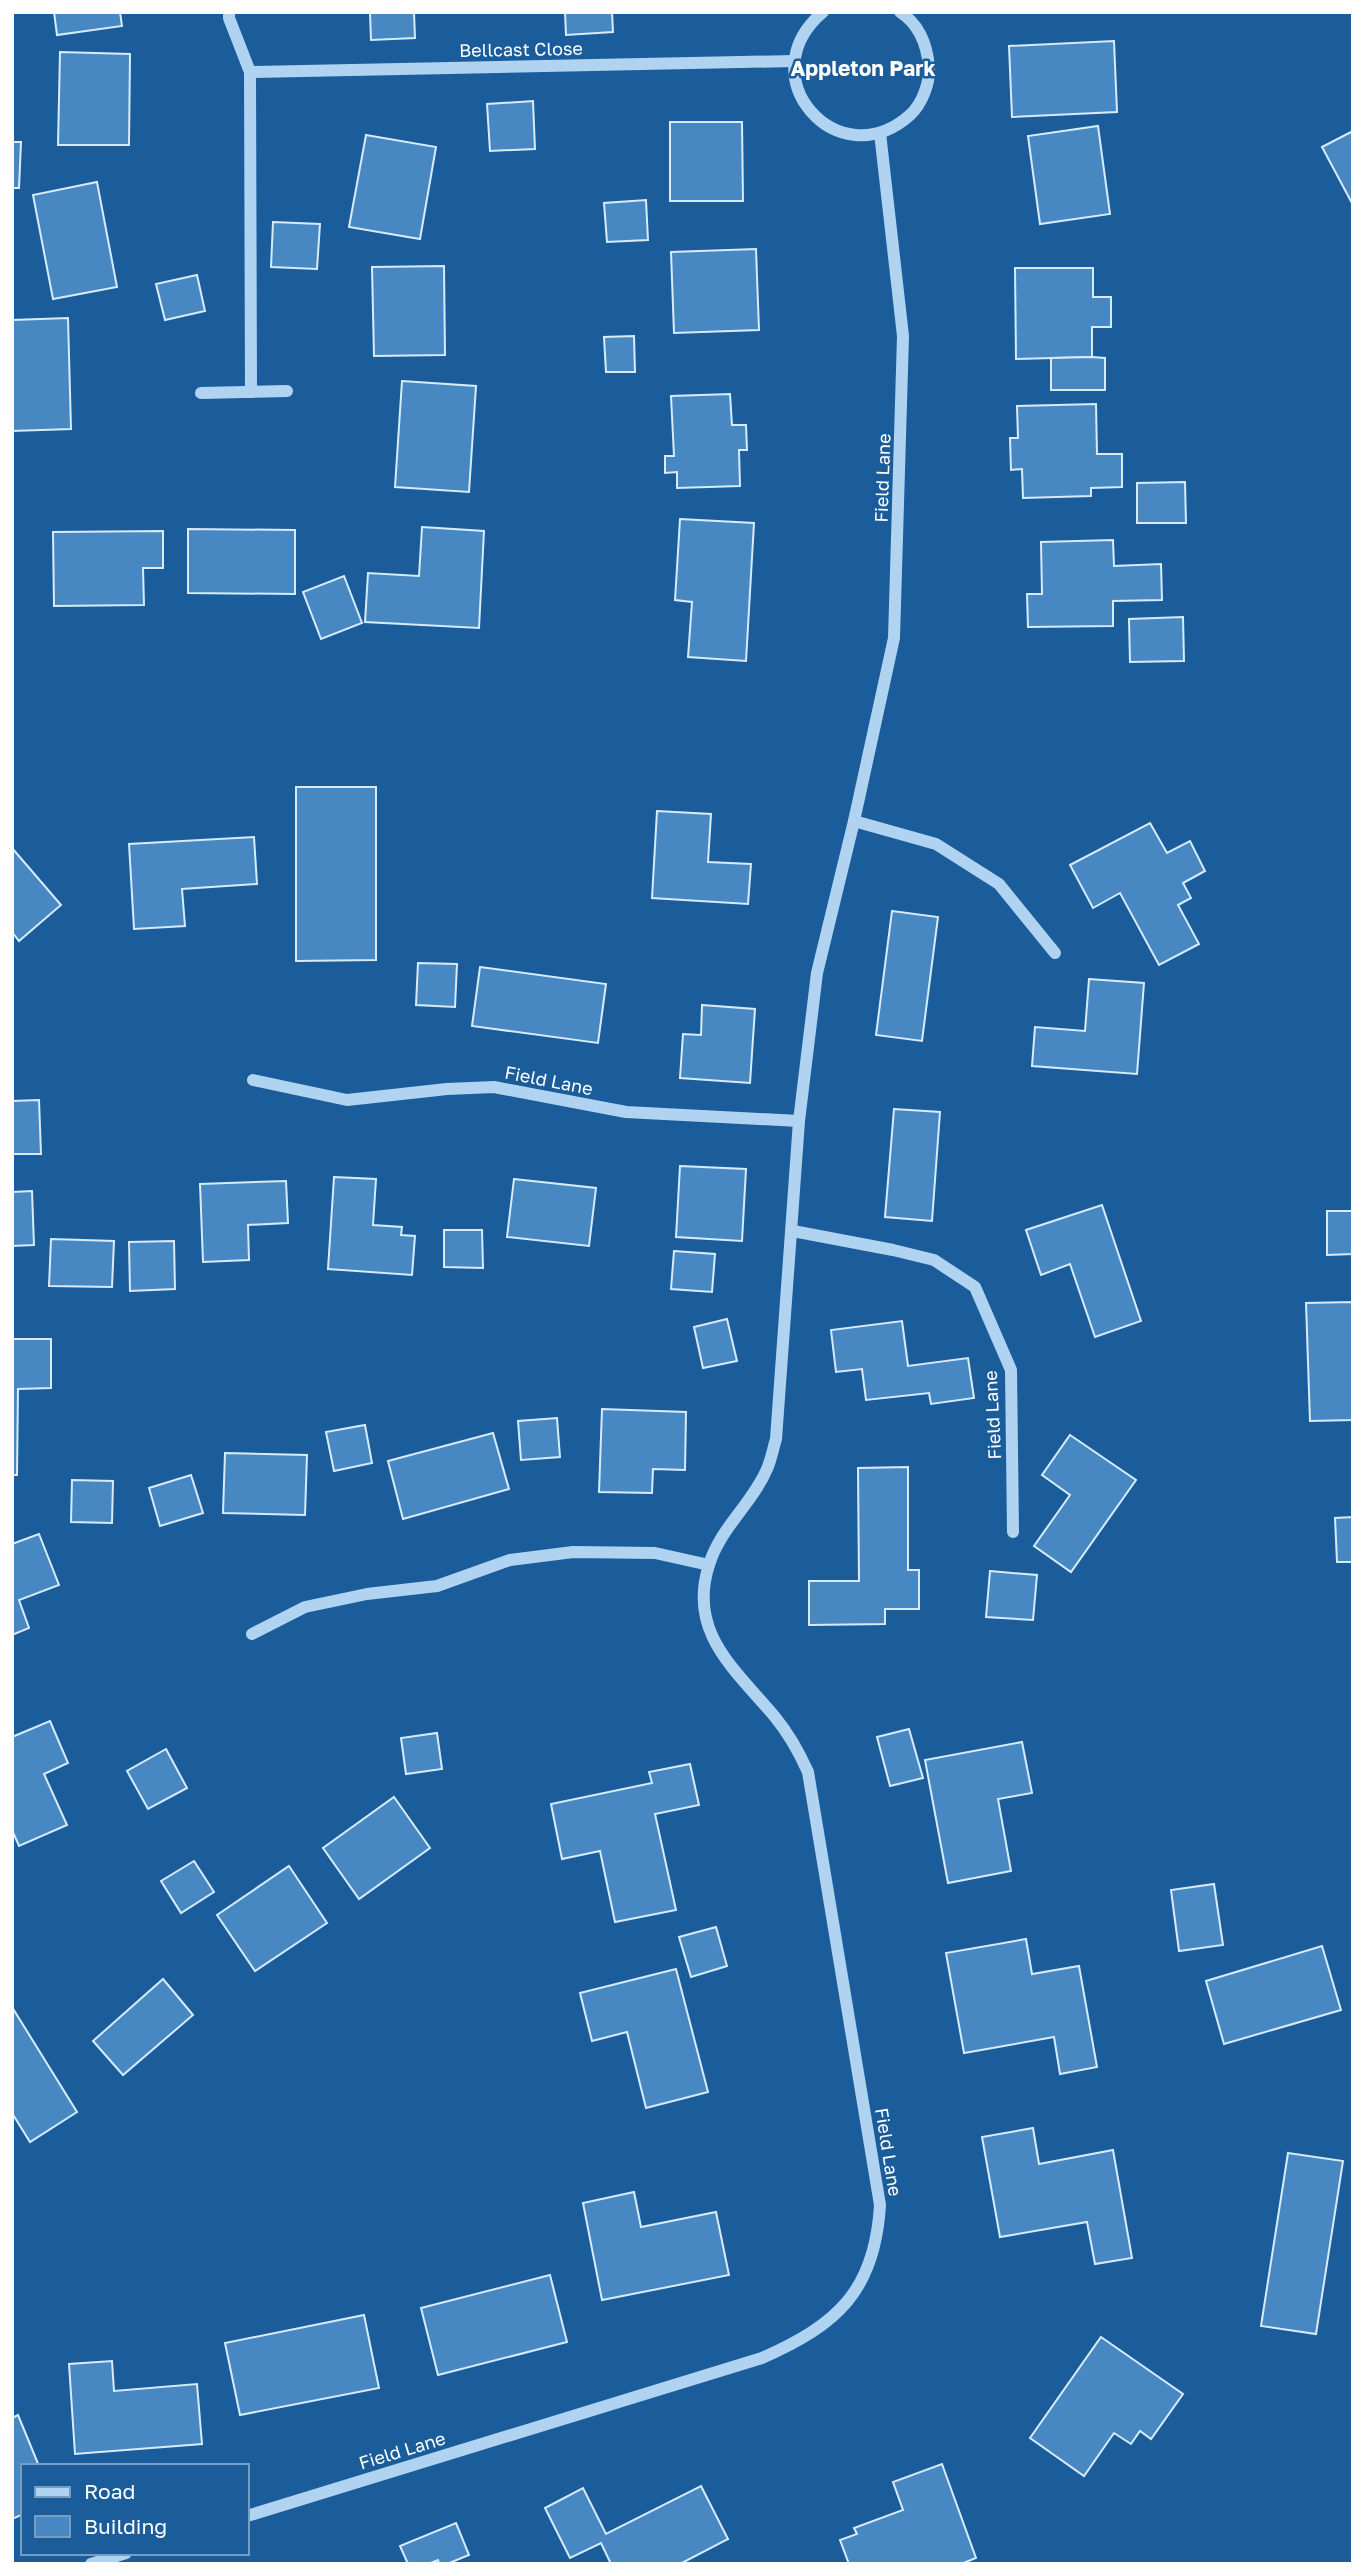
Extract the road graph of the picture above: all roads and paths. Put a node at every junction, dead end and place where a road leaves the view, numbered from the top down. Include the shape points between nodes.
1 (229, 12) edge
2 (823, 12) edge
3 (905, 14) edge
4 (794, 61) junction
5 (250, 72) junction
6 (880, 134) junction
7 (287, 391) dead end
8 (251, 392) junction
9 (201, 393) dead end
10 (855, 821) junction
11 (1055, 953) dead end
12 (253, 1080) dead end
13 (799, 1121) junction
14 (793, 1231) junction
15 (1013, 1532) dead end
16 (709, 1565) junction
17 (252, 1634) dead end
18 (248, 2516) edge
19 (120, 2555) edge
20 (92, 2564) edge

1 - 5 street
2 - 4 street via 799,40
3 - 6 street via 920,32 928,52 925,93 899,125
4 - 5 street, Bellcast Close
4 - 6 street via 795,83 817,120 857,136
5 - 8 street
6 - 10 street, Field Lane via 903,336 894,638
7 - 8 street
8 - 9 street
10 - 11 street via 936,844 999,884
10 - 13 street, Field Lane via 817,973
12 - 13 street, Field Lane via 347,1101 494,1087 626,1112
13 - 14 street, Field Lane
14 - 15 street, Field Lane via 934,1260 975,1287 1011,1370
14 - 16 street, Field Lane via 776,1439 767,1469 725,1531
16 - 17 street via 655,1553 573,1552 510,1560 437,1586 305,1607
16 - 18 street, Field Lane via 703,1597 708,1629 726,1662 796,1746 808,1772 880,2205 869,2267 852,2296 827,2321 798,2342 762,2358
19 - 20 street

